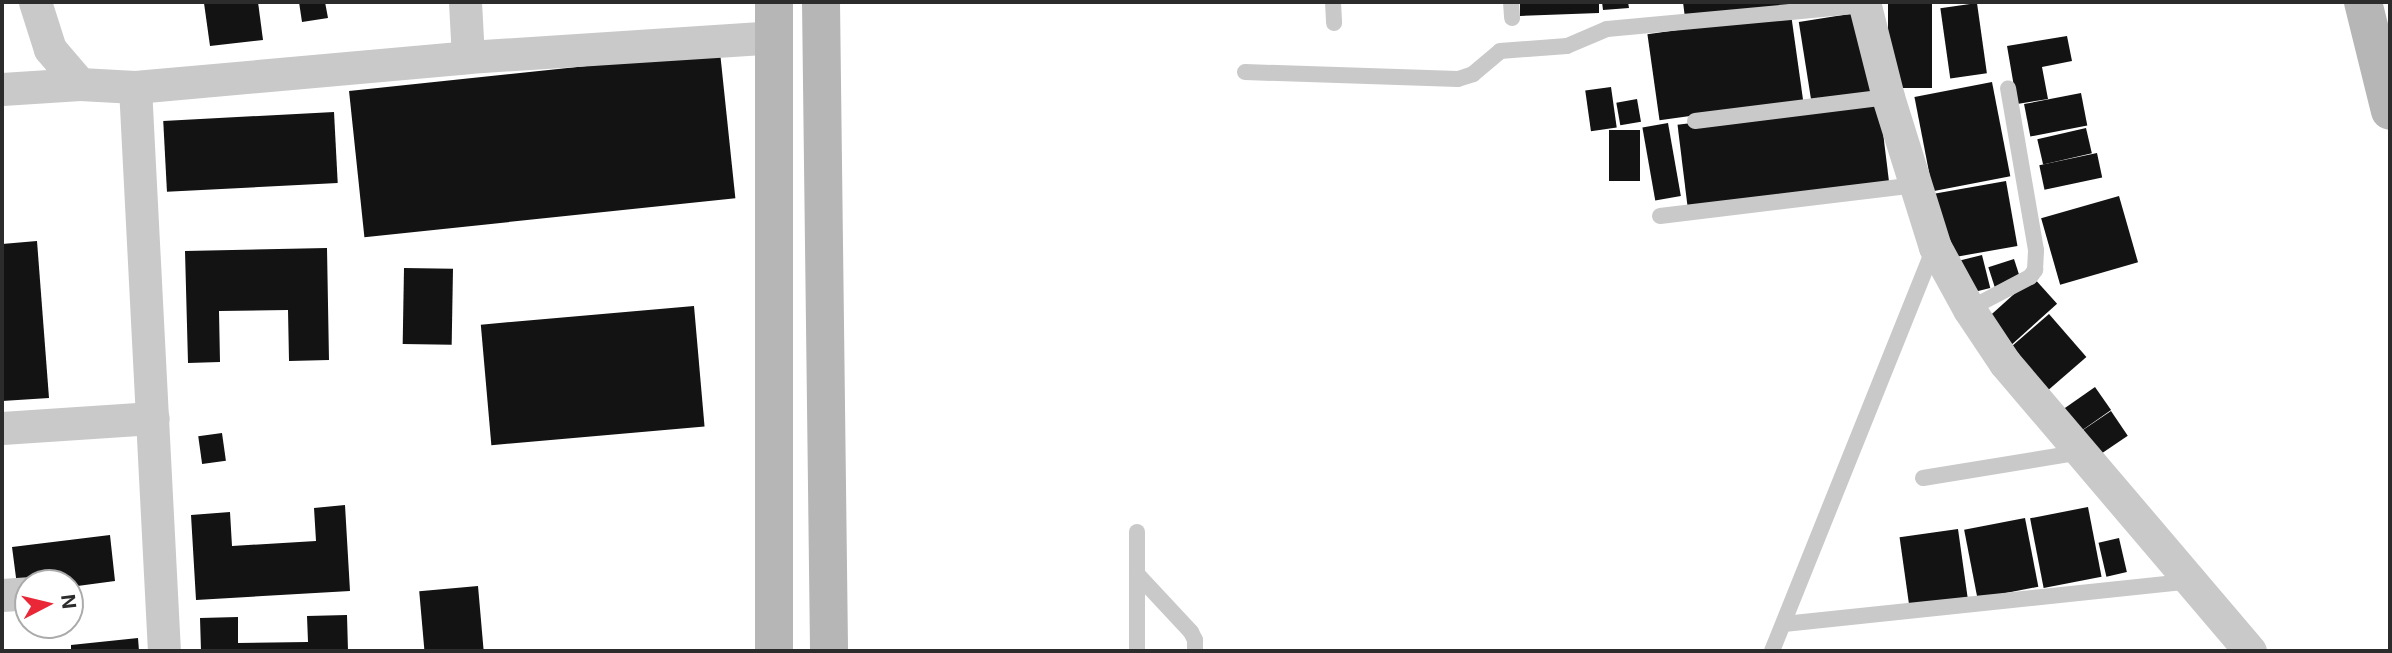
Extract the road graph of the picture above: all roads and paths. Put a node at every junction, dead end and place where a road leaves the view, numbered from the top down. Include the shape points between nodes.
1 (34, 2) edge
2 (466, 2) edge
3 (821, 2) edge
4 (1333, 2) edge
5 (2362, 2) edge
6 (1864, 3) edge
7 (774, 19) edge
8 (1334, 23) dead end
9 (468, 57) junction
10 (1245, 72) dead end
11 (80, 84) junction
12 (135, 87) junction
13 (2008, 88) dead end
14 (2, 89) edge
15 (1888, 97) junction
16 (2390, 111) edge
17 (1695, 121) dead end
18 (1916, 185) junction
19 (1660, 216) dead end
20 (1935, 247) junction
21 (1969, 309) junction
22 (153, 418) junction
23 (2, 428) edge
24 (2081, 452) junction
25 (1923, 478) dead end
26 (1137, 532) dead end
27 (1137, 575) junction
28 (2190, 581) junction
29 (1784, 624) junction
30 (164, 651) edge
31 (774, 651) edge
32 (829, 651) edge
33 (1137, 651) edge
34 (1195, 651) edge
35 (1772, 651) edge
36 (2250, 651) edge

1 - 11 street via 50,49
2 - 9 street
3 - 32 main road
4 - 8 lane
5 - 16 main road
6 - 10 lane via 1607,29 1567,46 1500,51 1473,74 1458,79
6 - 15 street
7 - 9 street
7 - 31 main road
9 - 12 street
11 - 12 street
11 - 14 street
12 - 22 street
13 - 21 lane via 2036,250 2035,270
15 - 17 lane
15 - 18 street
18 - 19 lane
18 - 20 street
20 - 21 street
20 - 29 lane
21 - 24 street via 2005,363
22 - 23 street
22 - 30 street
24 - 25 lane
24 - 28 street
26 - 27 lane
27 - 33 lane
27 - 34 lane via 1191,632
28 - 29 lane
28 - 36 street
29 - 35 lane

